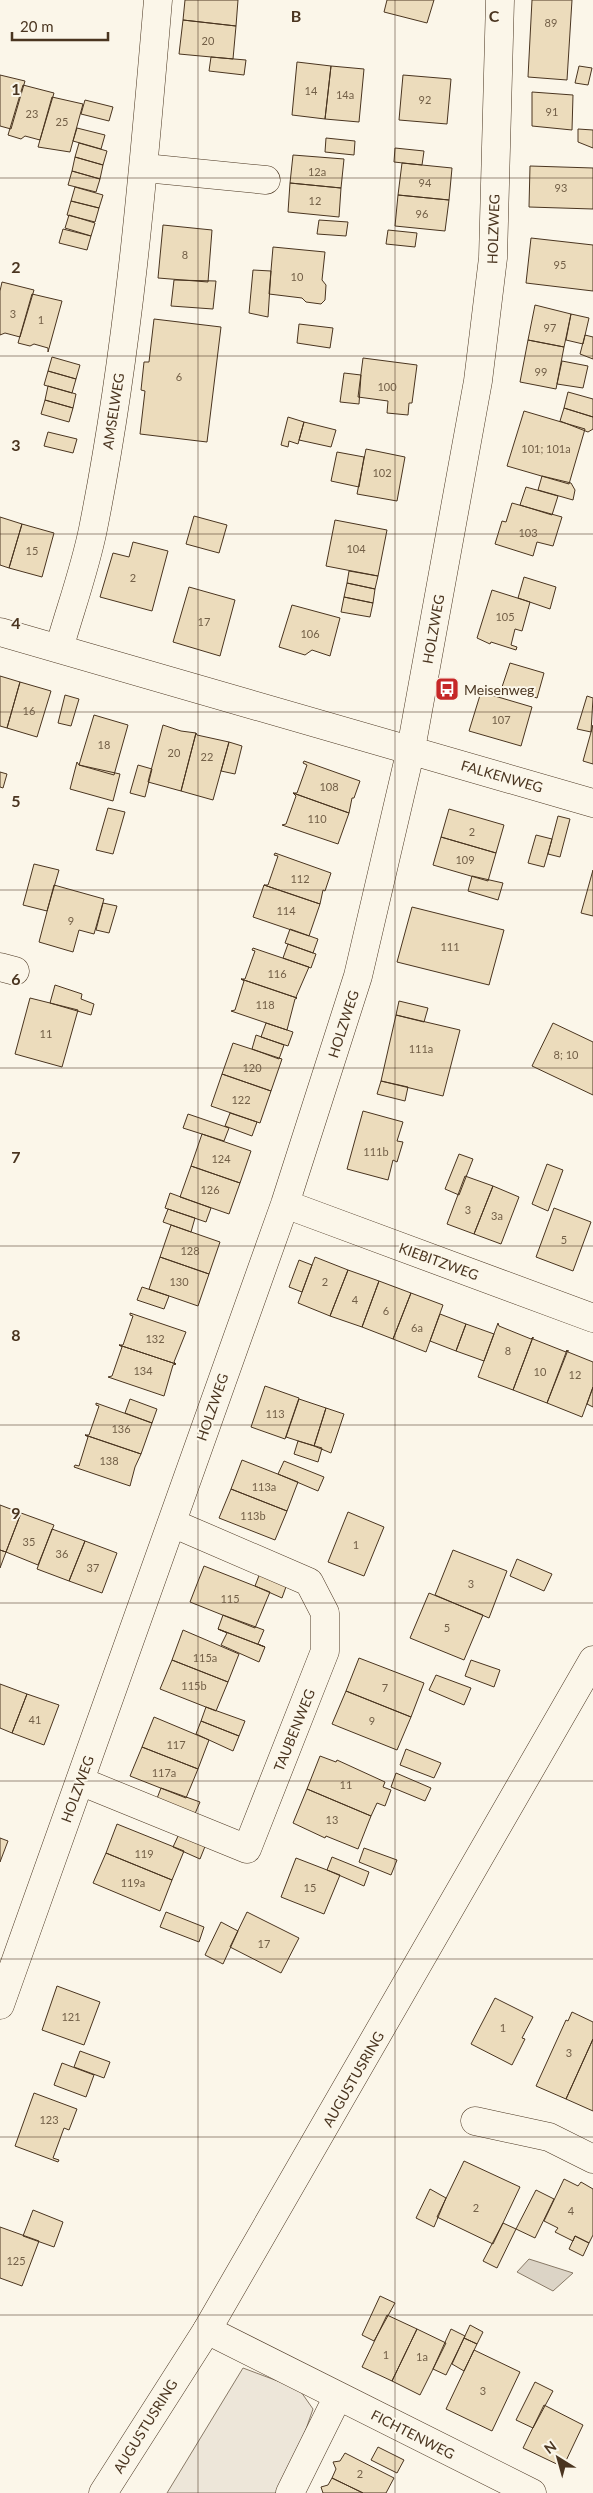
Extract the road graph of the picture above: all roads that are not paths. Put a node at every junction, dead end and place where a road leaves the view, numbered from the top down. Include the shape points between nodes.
1 (158, 0) edge
2 (500, 0) edge
3 (145, 168) junction
4 (266, 180) dead end
5 (0, 632) edge
6 (59, 649) junction
7 (411, 749) junction
8 (593, 803) edge
9 (284, 1204) junction
10 (593, 1318) edge
11 (172, 1523) junction
12 (593, 1660) edge
13 (80, 1781) junction
14 (0, 2005) edge
15 (475, 2121) dead end
16 (593, 2159) edge
17 (207, 2330) junction
18 (338, 2396) junction
19 (483, 2482) edge
20 (103, 2493) edge
21 (290, 2493) edge
22 (532, 2493) edge

1 - 3 street, AMSELWEG
2 - 7 street, HOLZWEG via 490,277 478,381
3 - 4 street
3 - 6 street, AMSELWEG via 115,407 92,531
5 - 6 street
6 - 7 street
7 - 8 street, FALKENWEG
7 - 9 street, HOLZWEG via 358,976
9 - 10 street, KIEBITZWEG
9 - 11 street, HOLZWEG
11 - 13 street, HOLZWEG
11 - 13 street, TAUBENWEG via 309,1582 325,1613 325,1651 246,1849
12 - 17 street, AUGUSTUSRING
13 - 14 street, HOLZWEG
15 - 16 street via 549,2137
17 - 18 street, FICHTENWEG
17 - 20 street, AUGUSTUSRING
18 - 19 street, FICHTENWEG
18 - 21 street
19 - 22 street, FICHTENWEG

